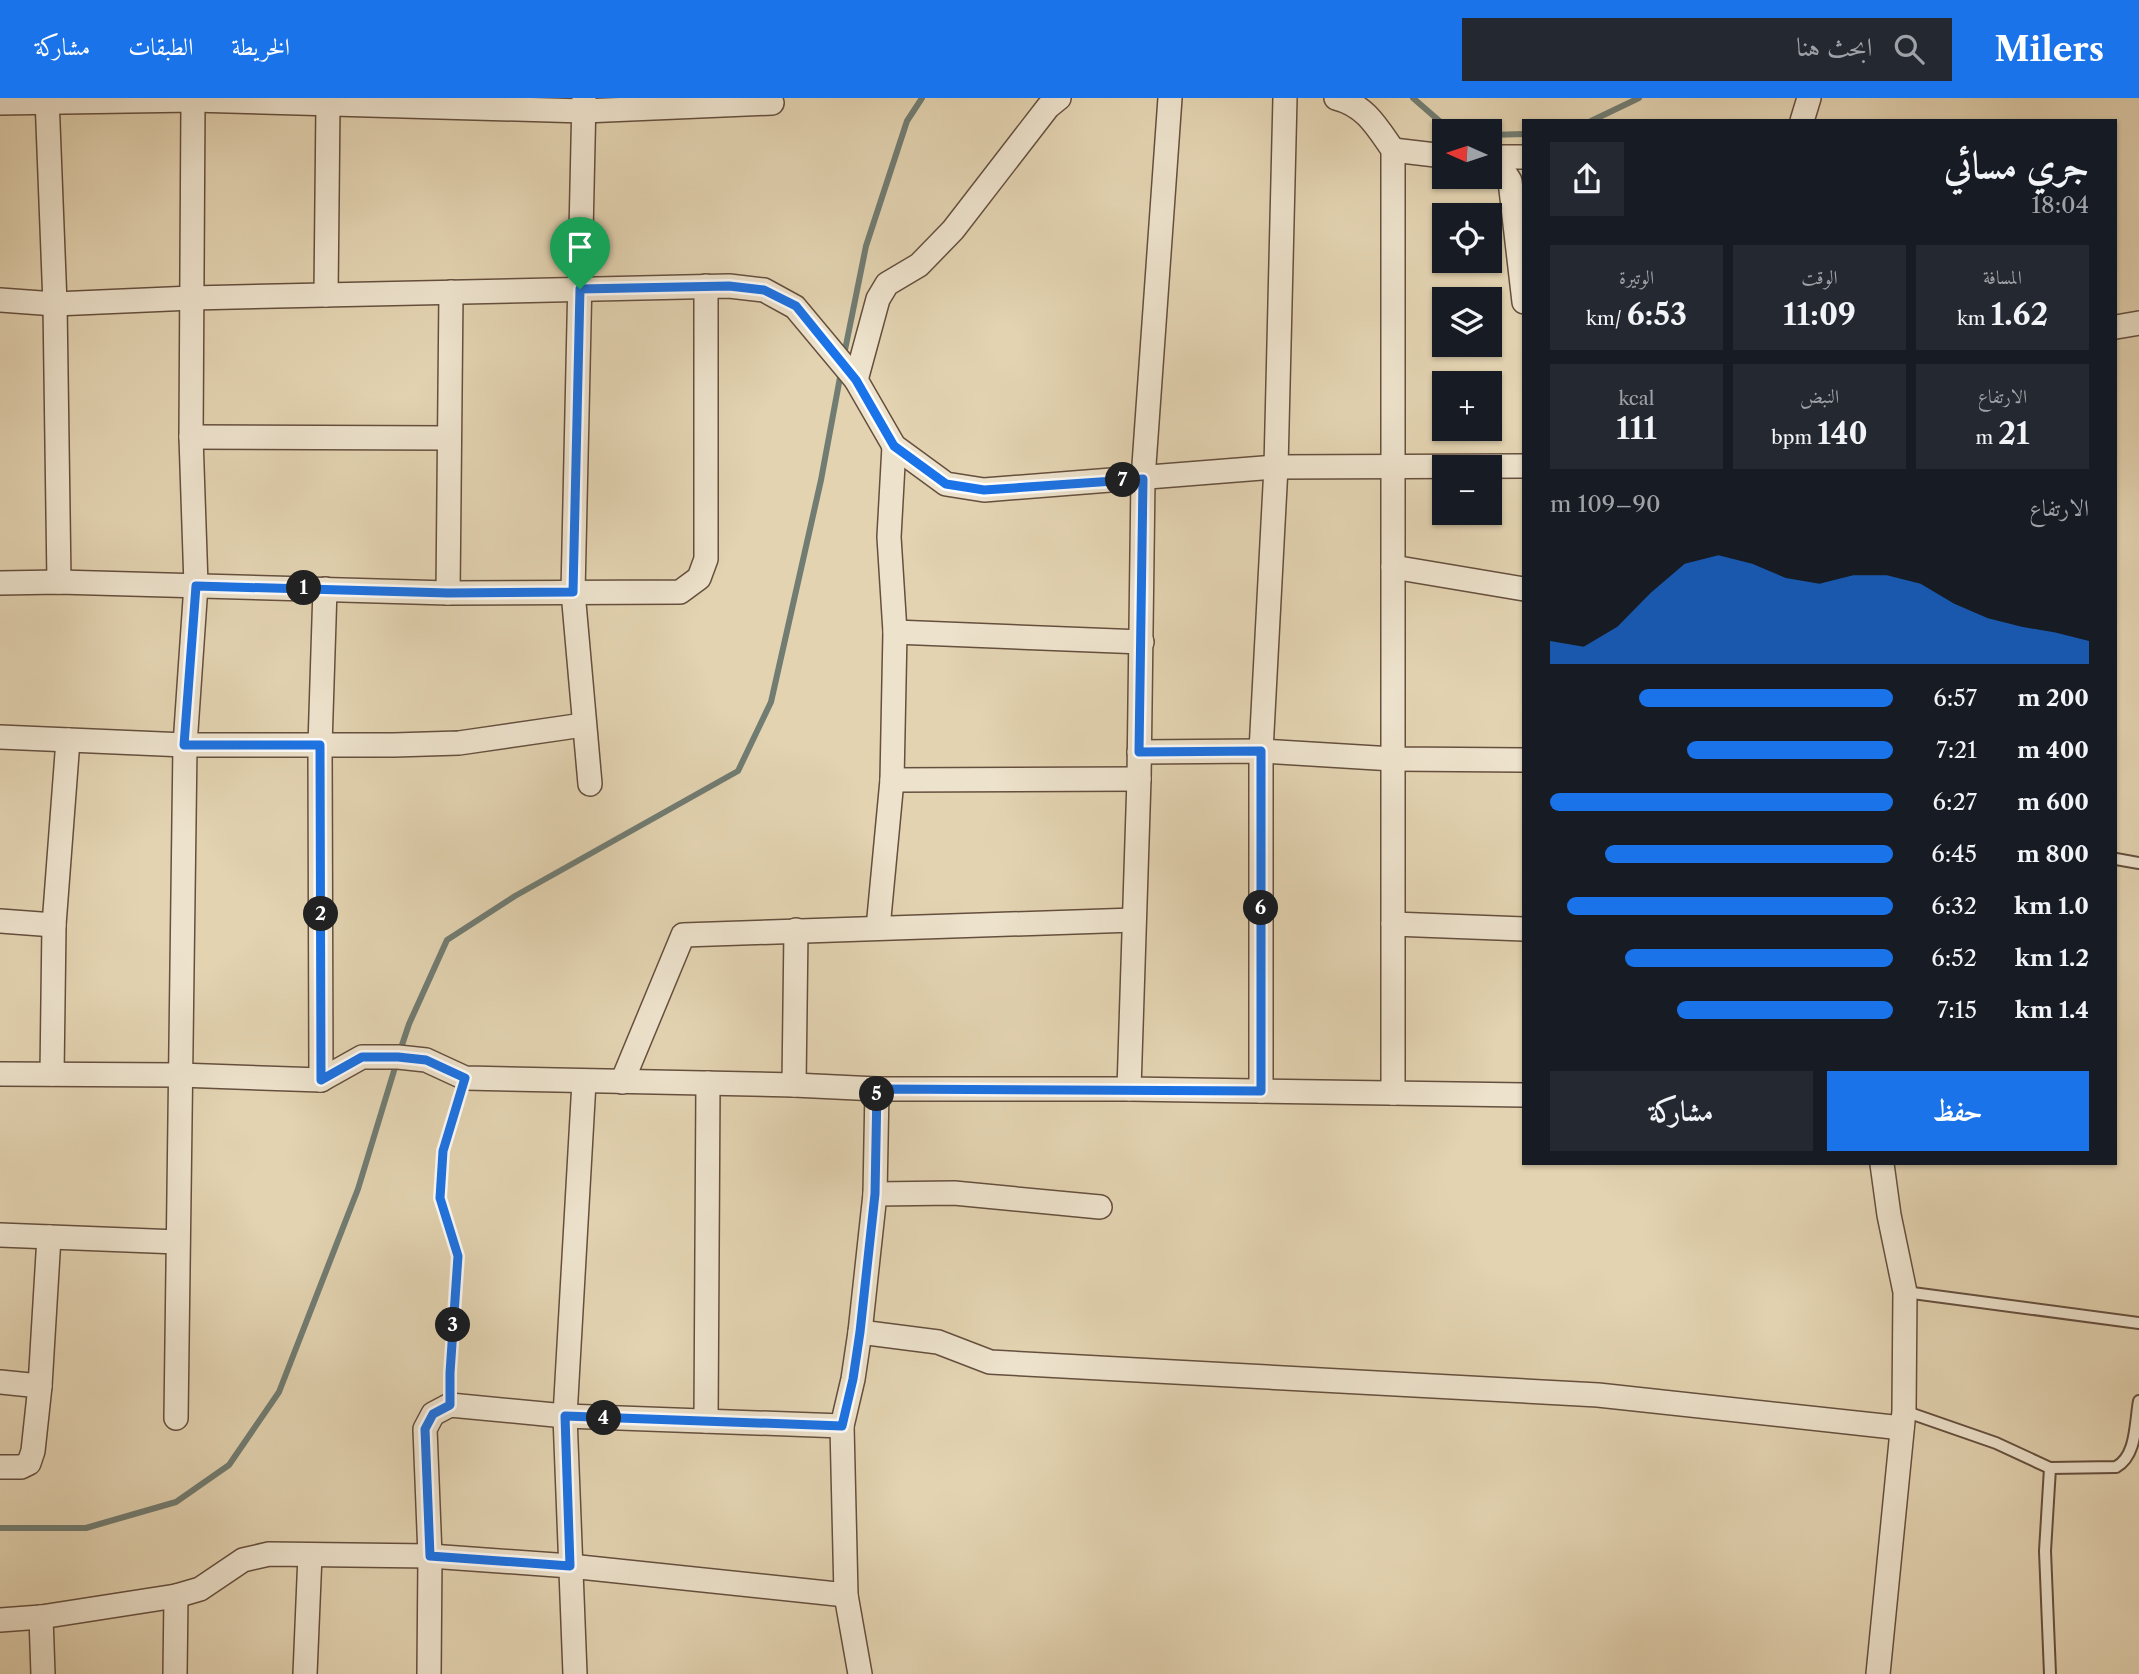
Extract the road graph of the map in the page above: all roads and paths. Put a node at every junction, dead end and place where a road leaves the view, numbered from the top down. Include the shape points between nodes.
1 (1059, 98) edge
2 (1170, 98) edge
3 (1284, 98) edge
4 (1336, 98) edge
5 (1809, 98) edge
6 (193, 99) edge
7 (47, 100) edge
8 (0, 103) edge
9 (772, 103) dead end
10 (328, 104) junction
11 (584, 104) edge
12 (1803, 119) edge
13 (1393, 150) junction
14 (1432, 155) edge
15 (1502, 157) edge
16 (1522, 157) edge
17 (1502, 170) edge
18 (1522, 285) edge
19 (706, 286) junction
20 (580, 289) junction
21 (451, 292) junction
22 (326, 295) junction
23 (192, 298) junction
24 (0, 300) edge
25 (55, 304) junction
26 (2139, 323) edge
27 (2117, 327) edge
28 (856, 380) junction
29 (191, 437) junction
30 (449, 438) junction
31 (894, 446) junction
32 (1522, 466) edge
33 (1276, 467) junction
34 (1393, 467) junction
35 (1143, 479) junction
36 (1393, 567) junction
37 (59, 582) junction
38 (0, 583) edge
39 (196, 586) junction
40 (325, 589) junction
41 (1522, 589) edge
42 (573, 592) junction
43 (448, 593) junction
44 (895, 632) junction
45 (1142, 642) junction
46 (583, 725) junction
47 (0, 737) edge
48 (68, 740) junction
49 (184, 745) junction
50 (320, 745) junction
51 (1261, 751) junction
52 (1139, 752) junction
53 (1393, 759) junction
54 (1522, 760) edge
55 (1139, 779) junction
56 (892, 780) junction
57 (590, 783) dead end
58 (2117, 859) edge
59 (2139, 863) edge
60 (1134, 920) junction
61 (0, 921) edge
62 (1393, 924) junction
63 (54, 925) junction
64 (878, 928) junction
65 (1522, 929) edge
66 (796, 930) junction
67 (0, 1074) edge
68 (52, 1074) junction
69 (179, 1074) junction
70 (465, 1078) junction
71 (321, 1080) junction
72 (583, 1082) junction
73 (622, 1083) junction
74 (708, 1083) junction
75 (794, 1085) junction
76 (877, 1089) junction
77 (1129, 1089) junction
78 (1261, 1091) junction
79 (1393, 1093) junction
80 (1522, 1095) edge
81 (1882, 1165) edge
82 (875, 1194) junction
83 (1101, 1207) dead end
84 (0, 1235) edge
85 (49, 1237) junction
86 (178, 1242) junction
87 (1905, 1292) junction
88 (2139, 1323) edge
89 (860, 1332) junction
90 (0, 1382) edge
91 (40, 1386) junction
92 (2139, 1401) edge
93 (450, 1405) junction
94 (565, 1416) junction
95 (176, 1418) dead end
96 (1903, 1420) junction
97 (706, 1421) junction
98 (842, 1426) junction
99 (0, 1467) edge
100 (2050, 1468) junction
101 (310, 1555) junction
102 (430, 1556) junction
103 (570, 1566) junction
104 (846, 1595) junction
105 (176, 1596) junction
106 (41, 1617) junction
107 (0, 1620) edge
108 (43, 1674) edge
109 (175, 1674) edge
110 (305, 1674) edge
111 (429, 1674) edge
112 (575, 1674) edge
113 (860, 1674) edge
114 (1878, 1674) edge
115 (2050, 1674) edge

1 - 28 street via 953,230 919,265 887,284 878,299
2 - 35 street
3 - 33 street
4 - 13 street via 1367,113
5 - 12 street
6 - 7 street
6 - 10 street
6 - 23 street
7 - 8 street
7 - 25 street
9 - 11 street
10 - 11 street
10 - 22 street
11 - 20 street
13 - 14 street
13 - 34 street
15 - 16 street
17 - 18 street via 1510,181
19 - 20 street
19 - 28 street via 764,290 796,306
19 - 42 street via 706,559 699,578 680,592
20 - 21 street
20 - 42 street
21 - 22 street
21 - 30 street
22 - 23 street
23 - 25 street
23 - 29 street
24 - 25 street
25 - 37 street
26 - 27 street
28 - 31 street
29 - 30 street
29 - 39 street
30 - 43 street
31 - 35 street via 946,484 984,490
31 - 44 street via 889,537
32 - 34 street
33 - 34 street
33 - 35 street
33 - 51 street
34 - 36 street
35 - 45 street
36 - 41 street
36 - 53 street
37 - 38 street
37 - 39 street
39 - 40 street
39 - 49 street
40 - 43 street
40 - 50 street
42 - 43 street
42 - 46 street
44 - 45 street
44 - 56 street
45 - 52 street
46 - 50 street via 459,743
46 - 57 street
47 - 48 street
48 - 49 street
48 - 63 street
49 - 50 street
49 - 69 street
50 - 71 street
51 - 52 street
51 - 53 street
51 - 78 street
52 - 55 street
53 - 54 street
53 - 62 street
55 - 56 street
55 - 60 street
56 - 64 street
58 - 59 lane
60 - 64 street
60 - 77 street
61 - 63 street
62 - 65 street
62 - 79 street
63 - 68 street
64 - 66 street
66 - 73 street via 683,936
66 - 75 street
67 - 68 street
68 - 69 street
69 - 71 street
69 - 86 street
70 - 71 street via 426,1060 362,1057
70 - 72 street
70 - 93 path via 443,1151 440,1198 458,1256
72 - 73 street
72 - 94 street
73 - 74 street
74 - 75 street
74 - 97 street
75 - 76 street
76 - 77 street
76 - 82 street
77 - 78 street
78 - 79 street
79 - 80 street
81 - 87 street
82 - 83 street via 954,1193
82 - 89 street
84 - 85 street
85 - 86 street
85 - 91 street
86 - 95 street
87 - 88 lane
87 - 96 street
89 - 96 street via 938,1342 990,1362 1598,1395
89 - 98 street
90 - 91 street
91 - 99 street via 29,1463
92 - 100 lane via 2125,1462 2116,1467
93 - 94 street
93 - 102 street via 433,1414 425,1429
94 - 97 street
94 - 103 street
96 - 100 lane via 1996,1443
96 - 114 street
97 - 98 street
98 - 104 street
100 - 115 lane via 2045,1551
101 - 102 street
101 - 105 street via 256,1555 200,1589
101 - 110 street
102 - 103 street
102 - 111 street
103 - 104 street
103 - 112 street
104 - 113 street
105 - 106 street
105 - 109 street
106 - 107 street
106 - 108 street

